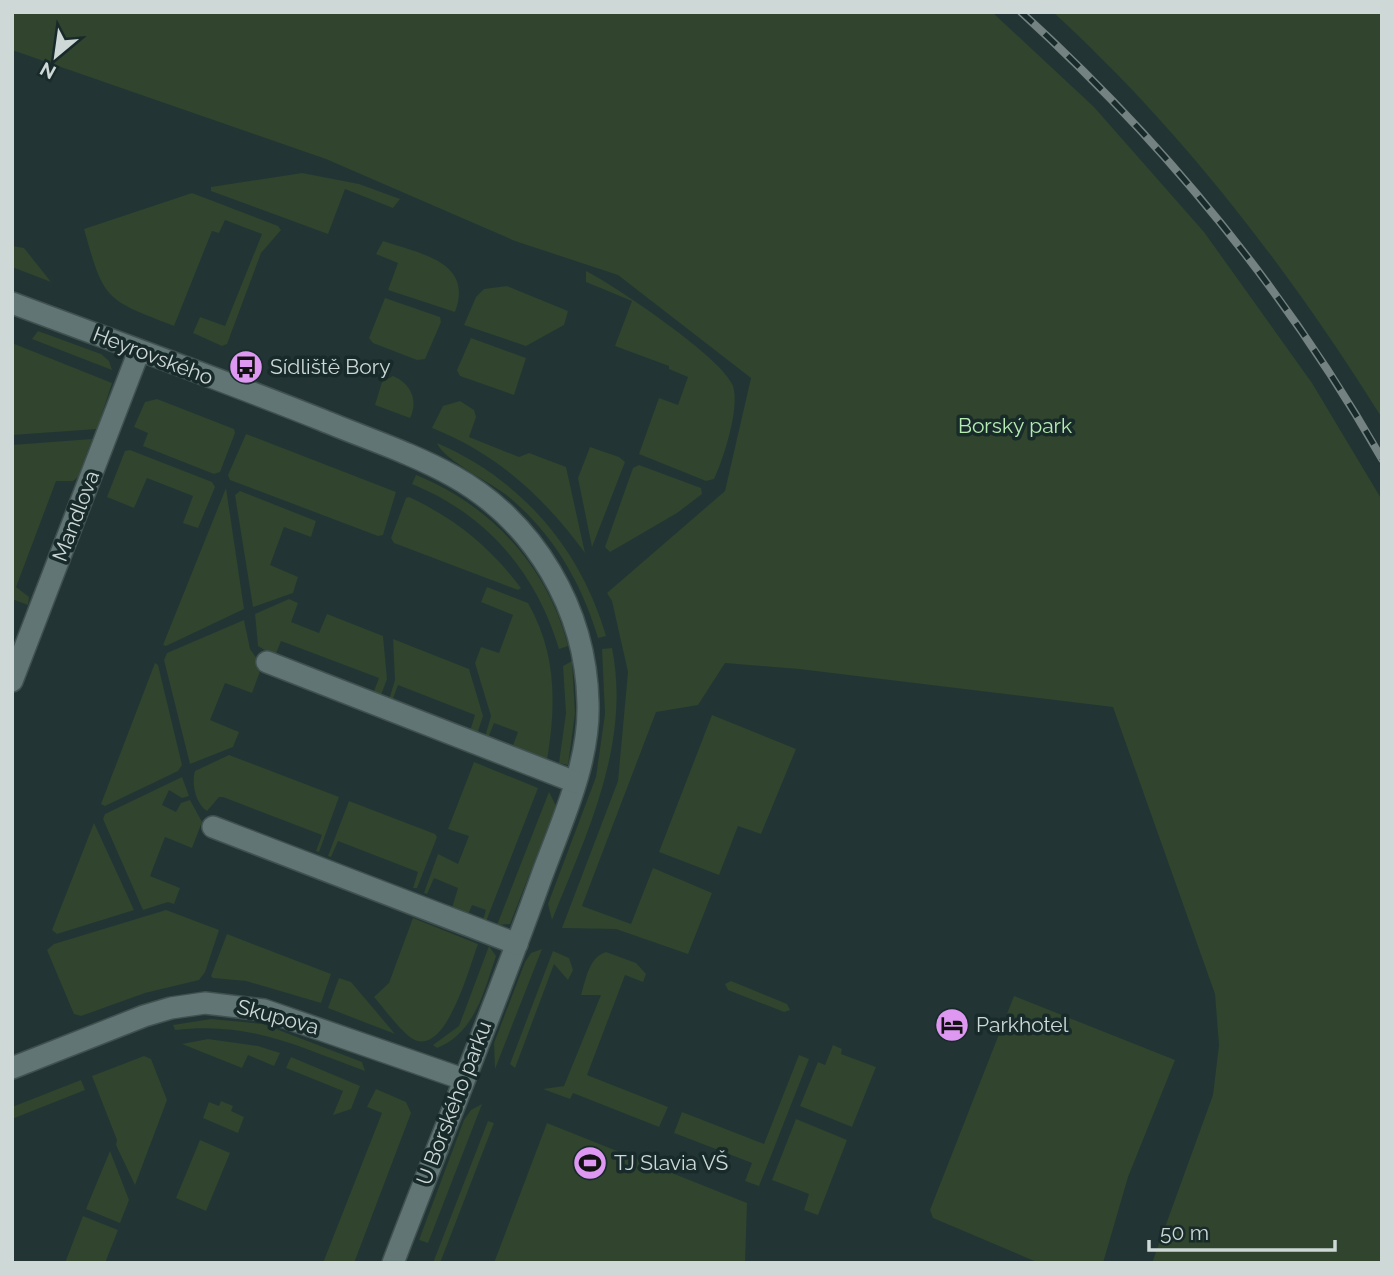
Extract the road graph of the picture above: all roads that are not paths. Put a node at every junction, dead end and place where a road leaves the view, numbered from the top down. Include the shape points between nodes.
1 (12, 303) edge
2 (139, 351) junction
3 (411, 456) joint
4 (267, 662) dead end
5 (12, 681) edge
6 (575, 782) junction
7 (214, 827) dead end
8 (517, 944) junction
9 (12, 1068) edge
10 (463, 1079) junction
11 (393, 1263) edge

1 - 2 street, Heyrovského
2 - 3 street, Heyrovského
2 - 5 street, Mandlova
3 - 6 street, U Borského parku via 453,476 495,505 530,540 554,575 574,618 586,670 588,717
4 - 6 street
6 - 8 street, U Borského parku
7 - 8 street
8 - 10 street, U Borského parku
9 - 10 street, Skupova via 158,1012 205,1003 264,1010
10 - 11 street, U Borského parku

